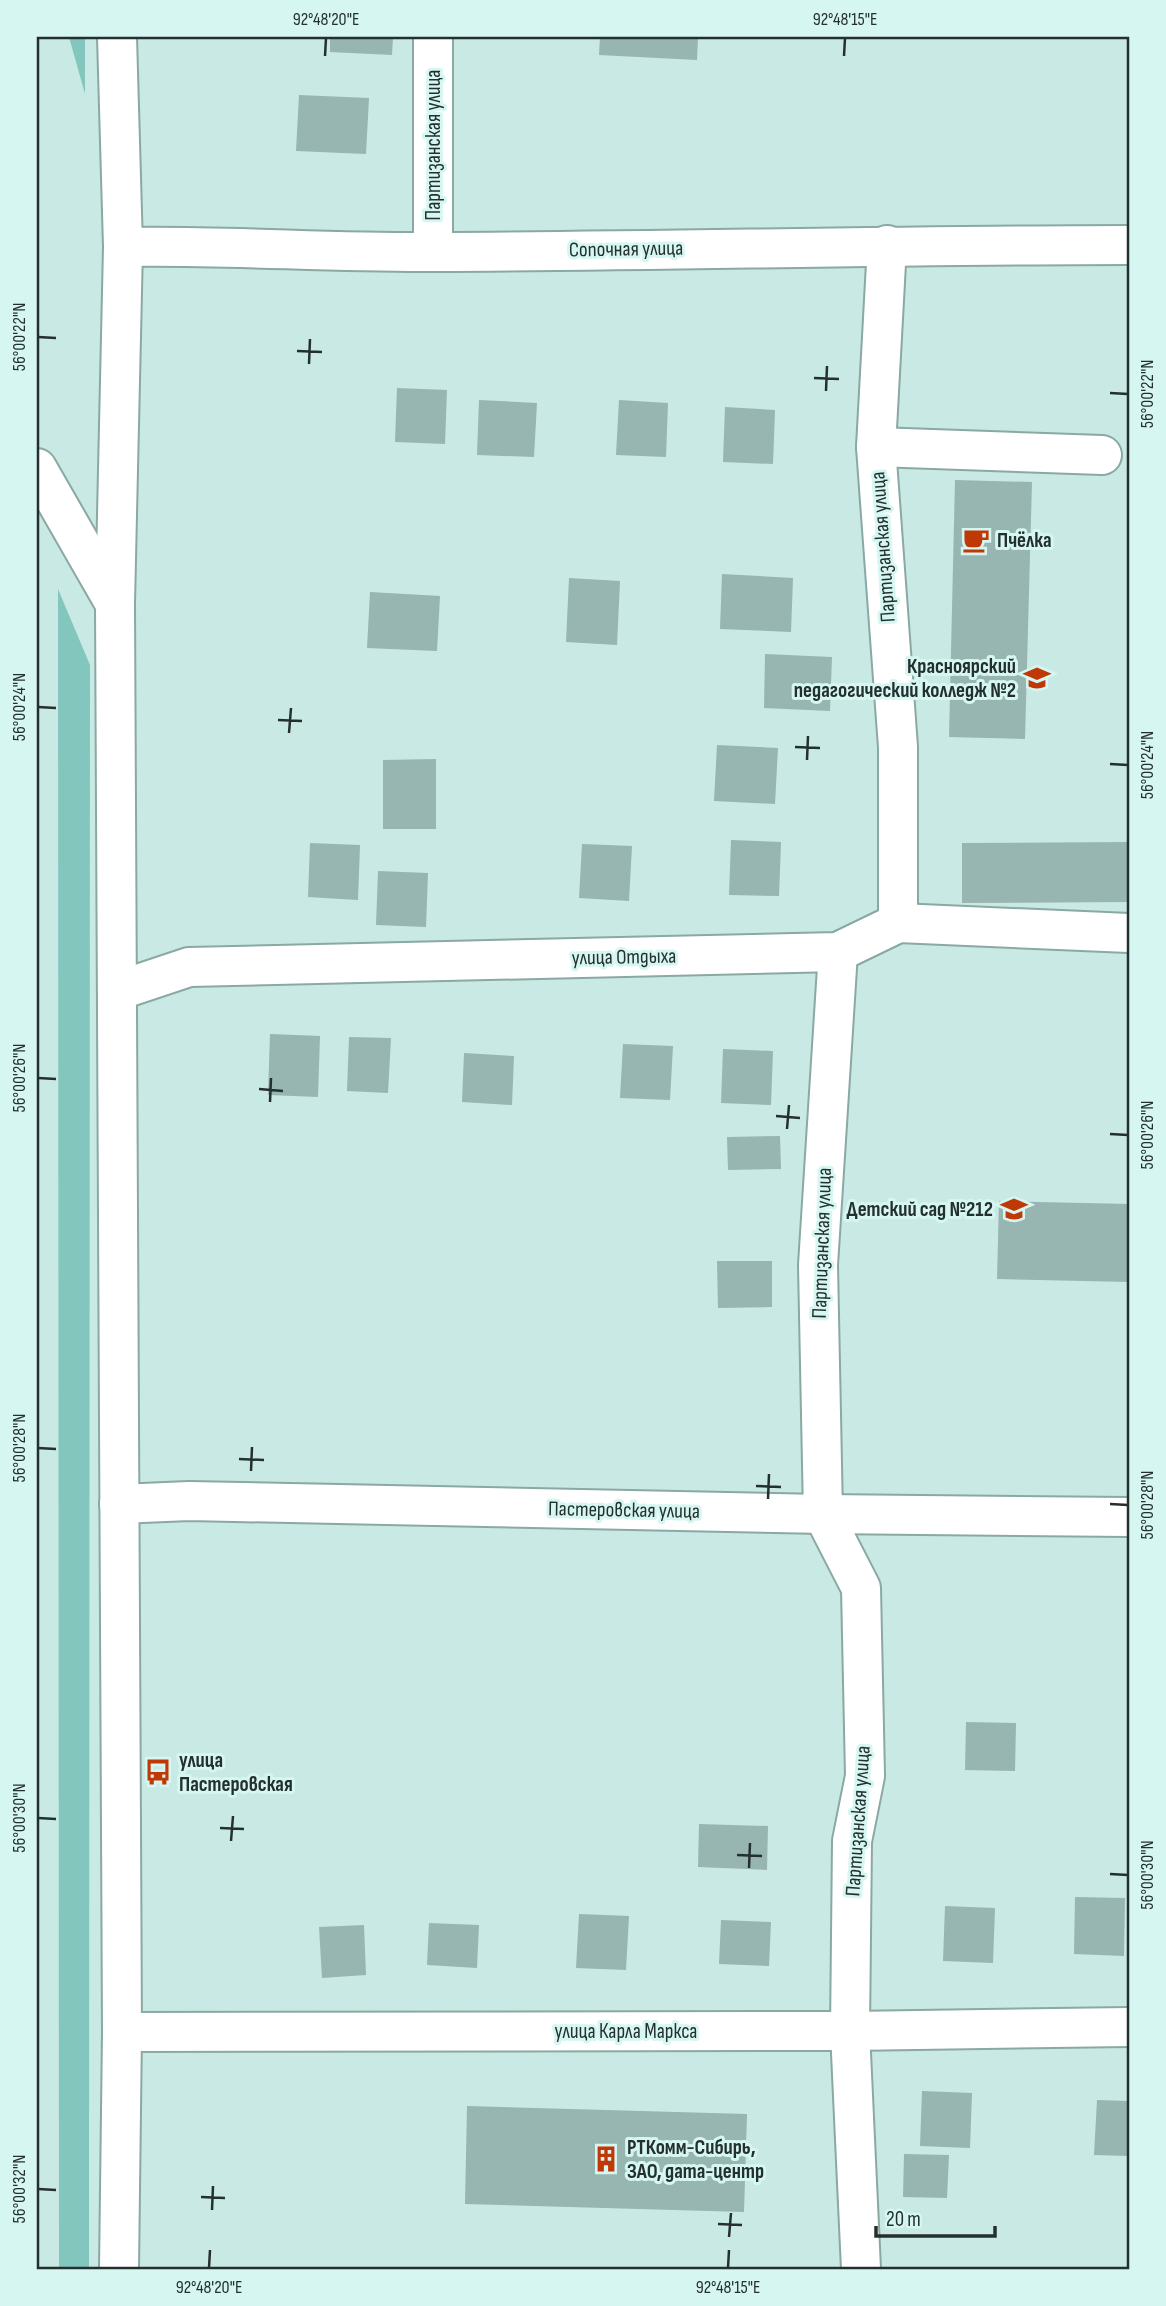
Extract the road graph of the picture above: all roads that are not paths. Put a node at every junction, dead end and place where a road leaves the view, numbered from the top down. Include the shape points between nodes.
1 (117, 37) edge
2 (433, 37) edge
3 (1129, 244) edge
4 (887, 245) junction
5 (123, 247) junction
6 (432, 253) junction
7 (876, 447) junction
8 (1101, 455) dead end
9 (37, 468) edge
10 (115, 604) junction
11 (898, 923) junction
12 (1129, 933) edge
13 (838, 951) junction
14 (117, 991) junction
15 (119, 1504) junction
16 (823, 1514) junction
17 (1129, 1517) edge
18 (1129, 2027) edge
19 (850, 2031) junction
20 (122, 2032) junction
21 (119, 2269) edge
22 (861, 2269) edge

1 - 5 street
2 - 6 street, Партизанская улица
3 - 4 street, Сопочная улица
4 - 6 street, Сопочная улица
4 - 7 street, Партизанская улица
5 - 6 street, Сопочная улица
5 - 10 street
7 - 8 street
7 - 11 street, Партизанская улица via 898,747
9 - 10 street
10 - 14 street
11 - 12 street
11 - 13 street
13 - 14 street, улица Отдыха via 189,967
13 - 16 street, Партизанская улица via 818,1265
14 - 15 street
15 - 16 street, Пастеровская улица via 189,1501
15 - 20 street
16 - 17 street, Пастеровская улица
16 - 19 street, Партизанская улица via 861,1588 865,1776 852,1841
18 - 19 street, улица Карла Маркса
19 - 20 street, улица Карла Маркса
19 - 22 street, Партизанская улица
20 - 21 street

